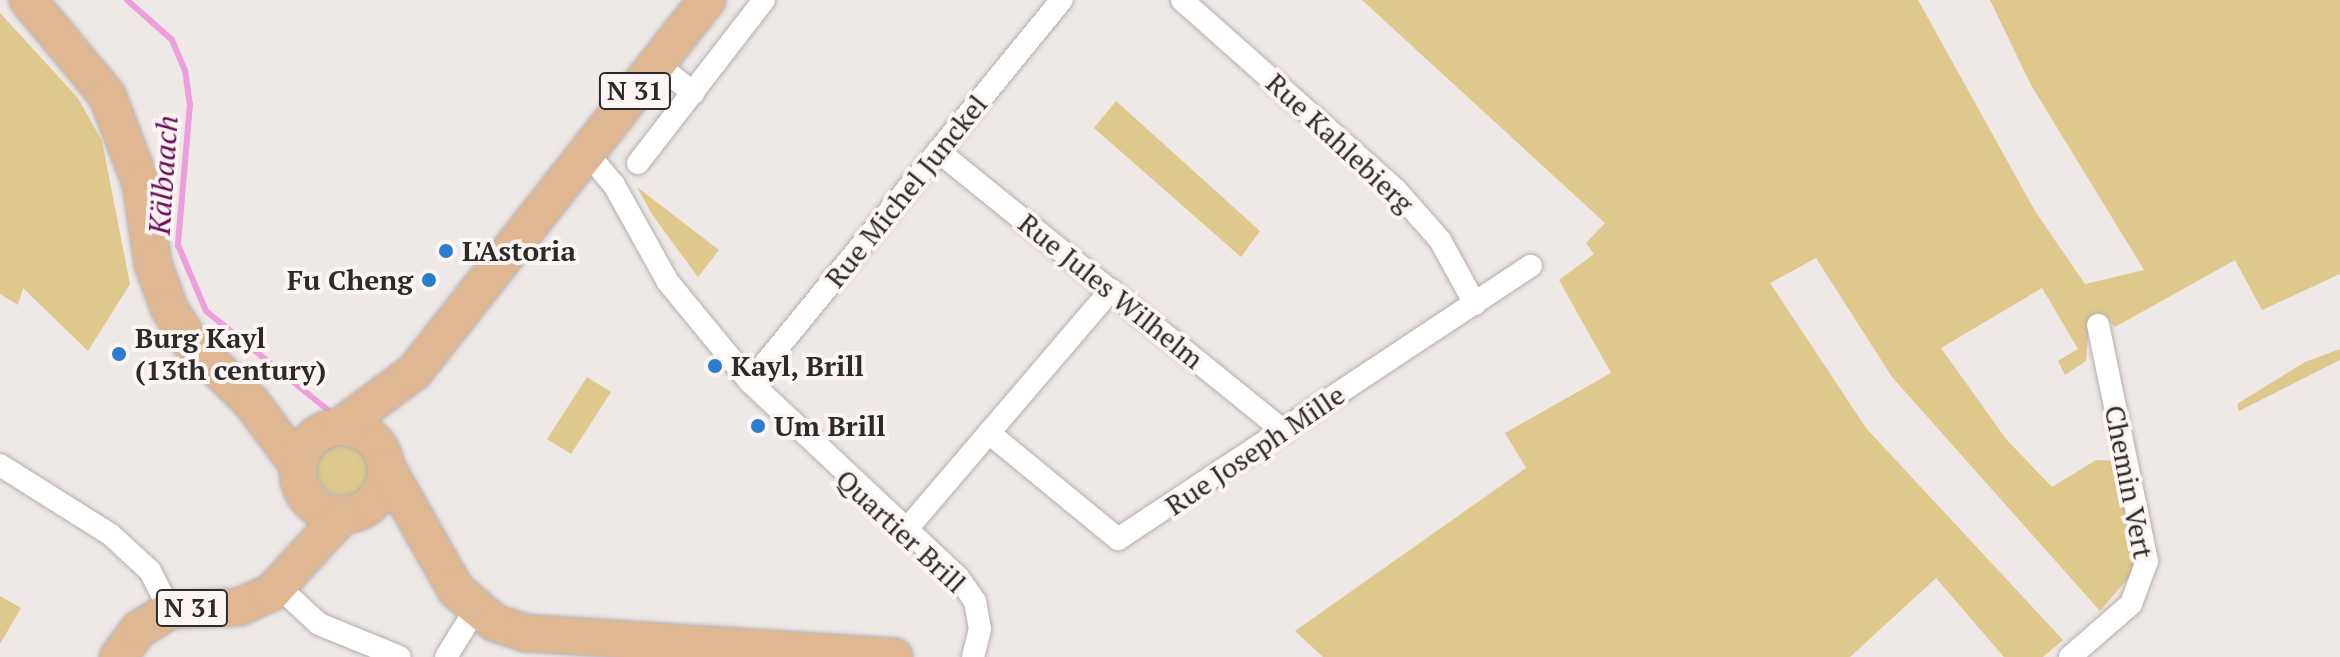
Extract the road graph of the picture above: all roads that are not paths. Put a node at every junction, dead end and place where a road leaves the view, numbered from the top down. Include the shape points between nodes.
1 (707, 0) edge
2 (764, 0) edge
3 (1062, 0) edge
4 (1182, 0) edge
5 (42, 4) edge
6 (656, 63) junction
7 (693, 93) junction
8 (938, 151) junction
9 (587, 153) junction
10 (638, 163) dead end
11 (1531, 266) dead end
12 (1111, 290) junction
13 (1475, 304) junction
14 (2098, 325) dead end
15 (415, 371) junction
16 (750, 382) junction
17 (251, 402) junction
18 (332, 428) junction
19 (1284, 431) junction
20 (989, 433) junction
21 (385, 460) junction
22 (0, 465) edge
23 (302, 481) junction
24 (354, 513) junction
25 (906, 530) junction
26 (429, 539) junction
27 (289, 577) junction
28 (170, 610) junction
29 (475, 610) junction
30 (118, 657) edge
31 (400, 657) edge
32 (446, 657) edge
33 (894, 657) edge
34 (973, 657) edge
35 (2070, 657) edge

1 - 6 main road, N 31
2 - 7 street
3 - 8 street, Rue Michel Junckel
4 - 13 street, Rue Kahlebierg via 1396,190 1440,240
5 - 17 main road via 91,68 127,139 169,308 190,342
6 - 7 street
6 - 9 main road, N 31
7 - 10 street
8 - 12 street, Rue Jules Wilhelm
8 - 16 street, Rue Michel Junckel
9 - 15 main road, N 31
9 - 16 street, Quartier Brill via 614,185 668,282
11 - 13 street, Rue Joseph Mille
12 - 19 street, Rue Jules Wilhelm
12 - 20 street
13 - 19 street, Rue Joseph Mille
14 - 35 street, Chemin Vert via 2147,561 2131,604
15 - 18 main road, N 31
15 - 21 main road, N 31
16 - 25 street, Quartier Brill
17 - 18 main road
17 - 23 main road
18 - 21 main road via 357,429
18 - 23 main road
19 - 20 street, Rue Joseph Mille via 1118,539
20 - 25 street
21 - 24 main road via 378,498
21 - 26 main road
22 - 28 street via 111,535 150,571
23 - 24 main road
23 - 27 main road
24 - 26 main road
24 - 27 main road, N 31
25 - 34 street, Quartier Brill via 975,601 980,629
26 - 29 main road
27 - 28 main road, N 31 via 239,607
27 - 31 street via 319,624
28 - 30 main road, N 31 via 138,630
29 - 32 street
29 - 33 main road via 526,633

